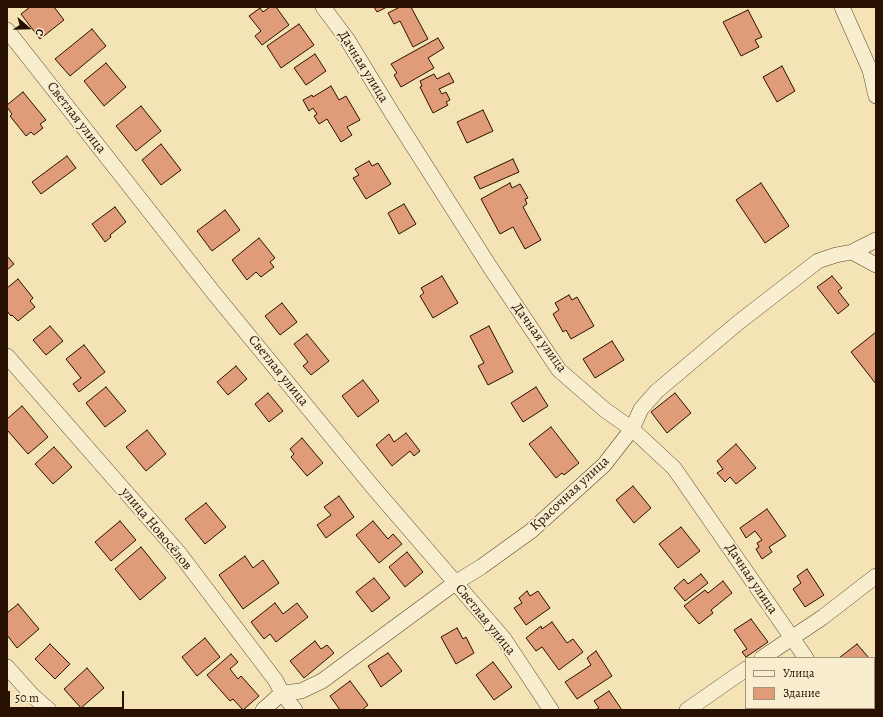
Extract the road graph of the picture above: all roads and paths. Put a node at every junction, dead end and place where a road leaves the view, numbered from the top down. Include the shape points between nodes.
1 (323, 7) edge
2 (842, 7) edge
3 (7, 30) edge
4 (876, 96) edge
5 (876, 240) edge
6 (852, 252) junction
7 (876, 265) edge
8 (7, 356) edge
9 (632, 429) junction
10 (876, 576) edge
11 (455, 583) junction
12 (791, 638) junction
13 (763, 657) edge
14 (805, 657) edge
15 (7, 667) edge
16 (745, 670) edge
17 (282, 693) junction
18 (49, 710) edge
19 (263, 710) edge
20 (295, 710) edge
21 (551, 710) edge
22 (687, 710) edge

1 - 9 street, Дачная улица via 347,39 486,261 559,370 605,410
2 - 4 street via 870,70
3 - 11 street, Светлая улица via 213,292
5 - 6 street, Красочная улица
6 - 7 street
6 - 9 street, Красочная улица via 818,262 739,322 657,391 641,409
8 - 17 street, улица Новосёлов via 179,553 276,681
9 - 11 street, Красочная улица via 604,465 531,531 481,568
9 - 12 street, Дачная улица via 674,468
10 - 12 street
11 - 17 street, Красочная улица via 322,681 301,691
11 - 21 street, Светлая улица via 504,639
12 - 13 street
12 - 14 street, Дачная улица
15 - 18 street
16 - 22 street
17 - 19 street
17 - 20 street, улица Новосёлов

